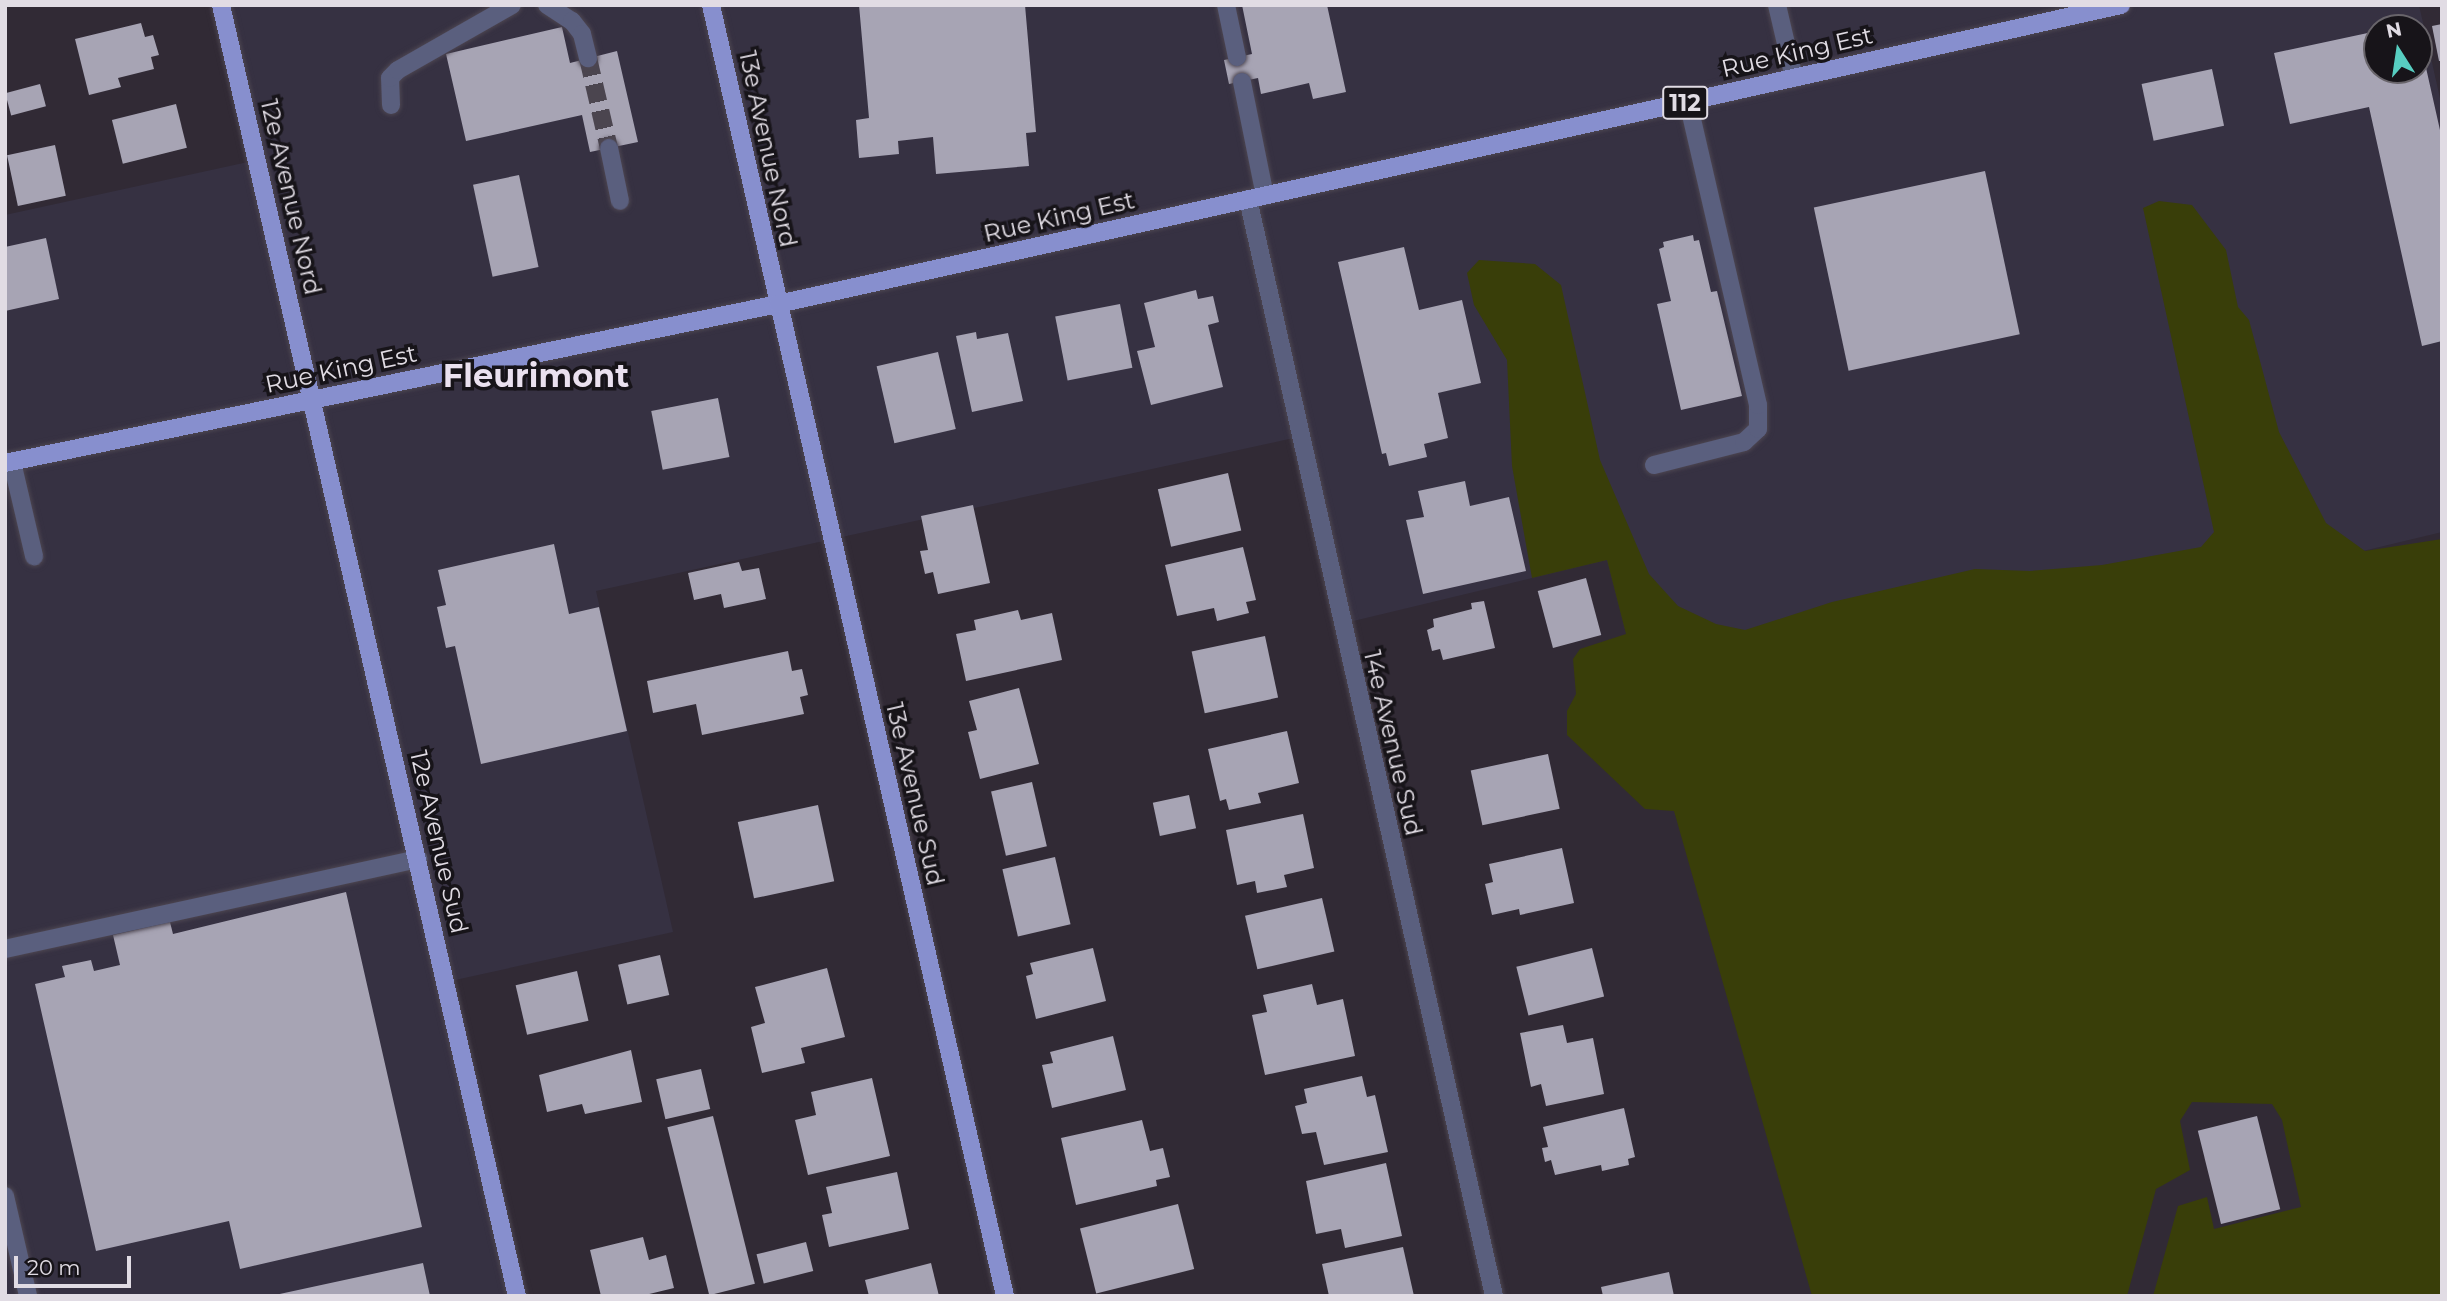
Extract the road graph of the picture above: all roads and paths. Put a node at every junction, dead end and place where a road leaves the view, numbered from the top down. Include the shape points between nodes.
1 (221, 5) edge
2 (512, 5) edge
3 (547, 5) edge
4 (711, 5) edge
5 (1226, 5) edge
6 (1777, 5) edge
7 (2121, 5) edge
8 (1237, 57) dead end
9 (588, 58) tunnel mouth
10 (1794, 78) junction
11 (1242, 82) dead end
12 (1688, 102) junction
13 (391, 105) dead end
14 (609, 148) tunnel mouth
15 (1257, 197) junction
16 (620, 201) dead end
17 (778, 304) junction
18 (313, 400) junction
19 (9, 463) edge
20 (1654, 466) dead end
21 (34, 556) dead end
22 (418, 859) junction
23 (5, 949) edge
24 (5, 1196) edge
25 (28, 1296) edge
26 (517, 1296) edge
27 (1005, 1296) edge
28 (1494, 1296) edge

1 - 18 main road, 12e Avenue Nord
2 - 13 street via 398,69 390,78
3 - 9 street via 572,21 582,34
4 - 17 main road, 13e Avenue Nord
5 - 8 street
6 - 10 street
7 - 10 main road, Rue King Est / 112
10 - 12 main road, Rue King Est / 112
11 - 15 street, 14e Avenue Sud
12 - 15 main road, Rue King Est / 112
12 - 20 street via 1758,405 1758,429 1744,442
14 - 16 street
15 - 17 main road, Rue King Est / 112
15 - 28 street, 14e Avenue Sud
17 - 18 main road, Rue King Est / 112
17 - 27 main road, 13e Avenue Sud
18 - 19 main road, Rue King Est / 112
18 - 22 main road, 12e Avenue Sud
19 - 21 street
22 - 23 street
22 - 26 main road, 12e Avenue Sud
24 - 25 street

